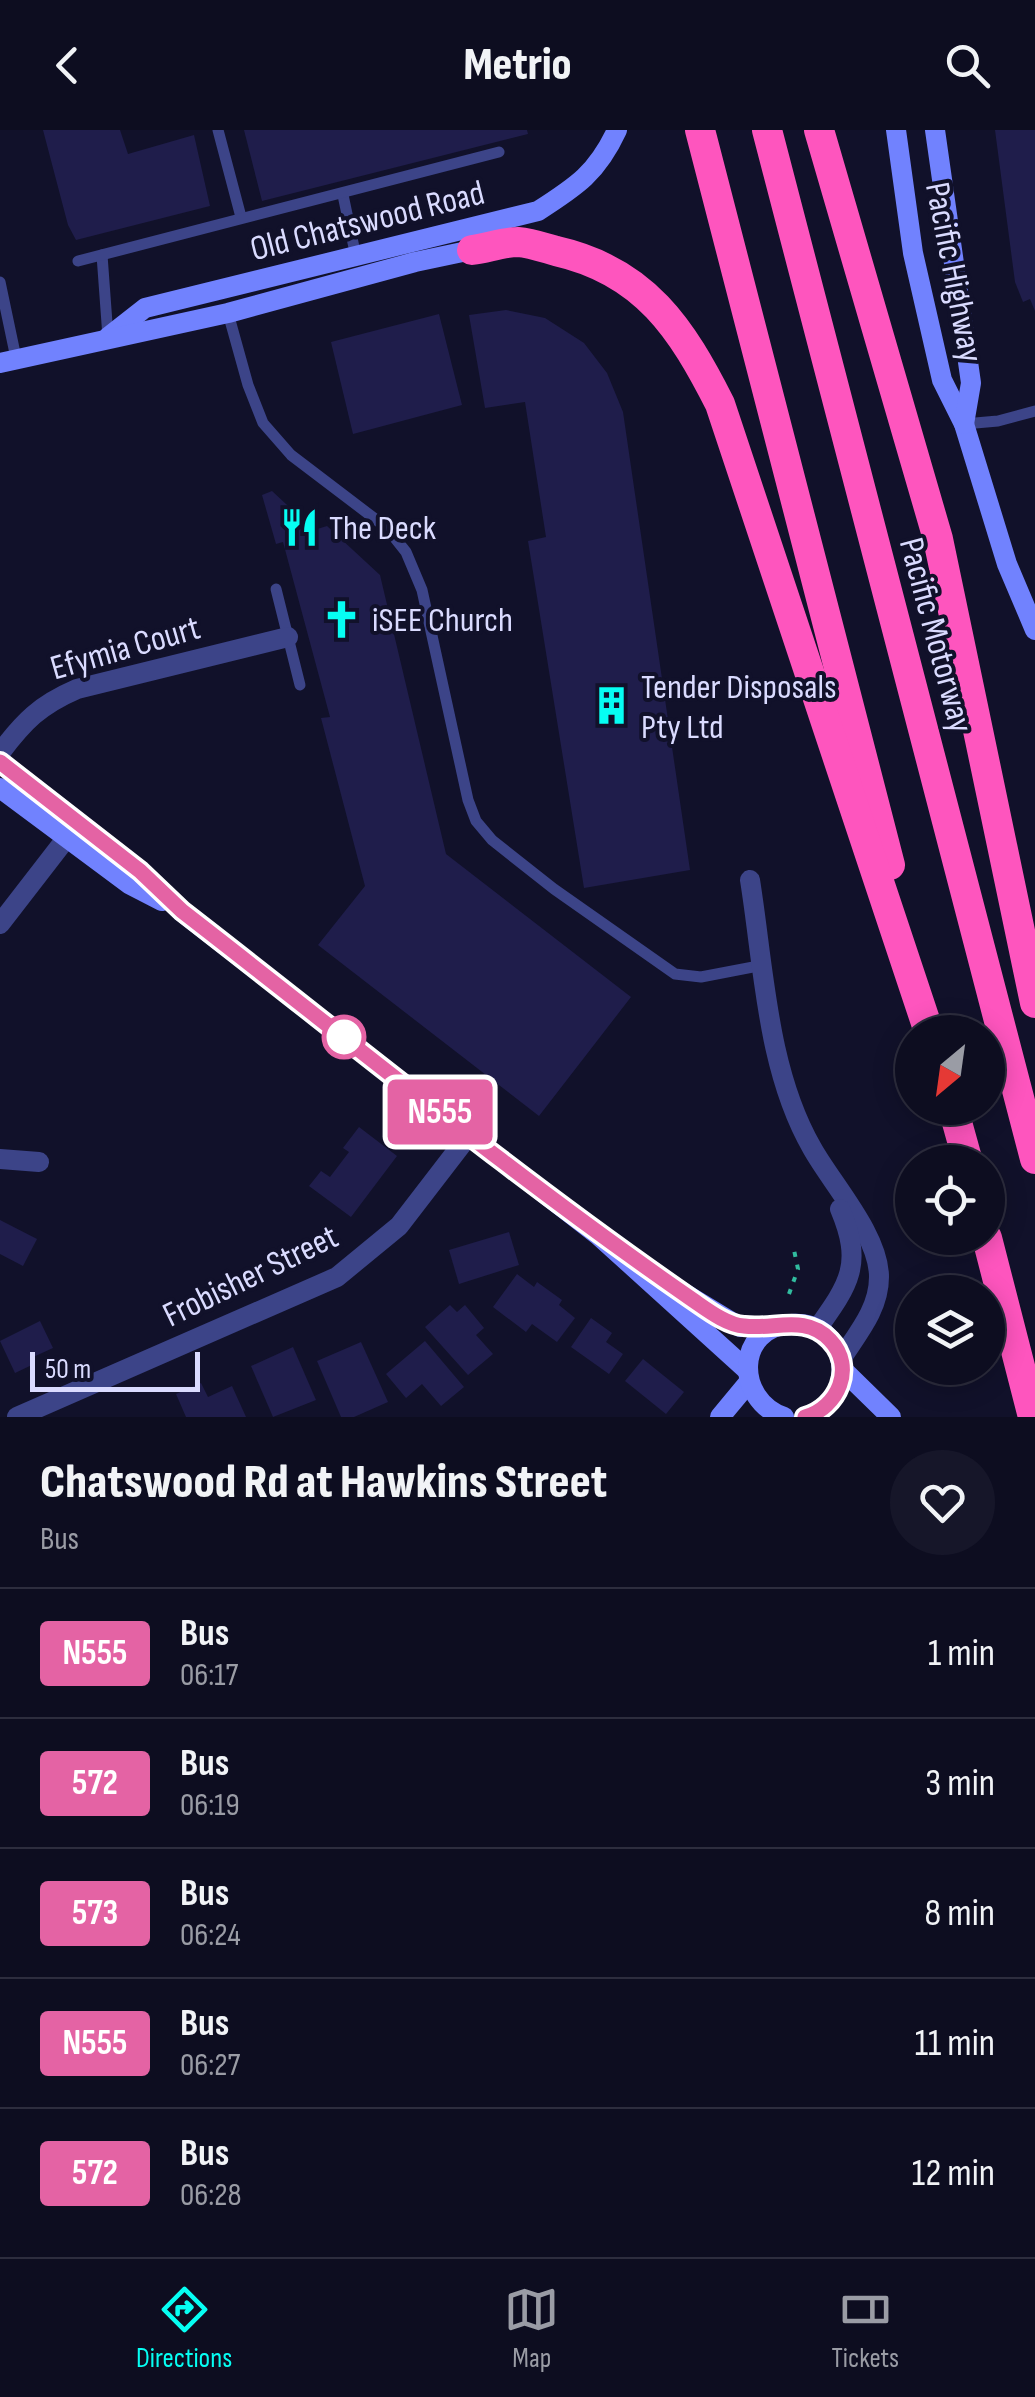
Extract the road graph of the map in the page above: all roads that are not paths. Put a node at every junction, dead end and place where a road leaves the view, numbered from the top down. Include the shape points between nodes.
1 (218, 130) edge
2 (617, 130) edge
3 (700, 130) edge
4 (768, 130) edge
5 (820, 130) edge
6 (896, 130) edge
7 (935, 130) edge
8 (499, 152) dead end
9 (343, 194) junction
10 (242, 217) junction
11 (472, 250) joint
12 (102, 255) junction
13 (356, 257) junction
14 (78, 261) dead end
15 (0, 282) edge
16 (228, 313) junction
17 (108, 337) junction
18 (8, 360) edge
19 (1035, 411) edge
20 (964, 424) junction
21 (276, 589) dead end
22 (1035, 630) edge
23 (288, 637) junction
24 (300, 685) dead end
25 (0, 753) edge
26 (0, 762) edge
27 (0, 788) edge
28 (72, 831) junction
29 (750, 880) dead end
30 (0, 924) edge
31 (764, 965) junction
32 (1035, 1003) edge
33 (925, 1015) edge
34 (927, 1015) edge
35 (469, 1134) junction
36 (1035, 1159) edge
37 (0, 1160) edge
38 (39, 1162) dead end
39 (823, 1168) junction
40 (598, 1235) junction
41 (991, 1255) edge
42 (780, 1326) junction
43 (817, 1329) junction
44 (842, 1364) junction
45 (748, 1376) junction
46 (815, 1416) edge
47 (17, 1417) edge
48 (720, 1417) edge
49 (784, 1417) edge
50 (891, 1417) edge
51 (1033, 1417) edge

1 - 10 lane
2 - 13 main road, Old Chatswood Road via 583,183 538,211
3 - 34 highway
4 - 36 highway, Pacific Motorway
5 - 32 highway via 938,539
6 - 20 main road, Pacific Highway via 925,312 942,380
7 - 20 main road, Pacific Highway via 970,383
8 - 9 lane
9 - 10 lane
9 - 13 lane
10 - 12 lane
11 - 16 main road, Old Chatswood Road
11 - 33 highway via 518,242 614,272 661,308 692,348 720,404
12 - 14 lane
12 - 17 lane
13 - 17 main road, Old Chatswood Road via 144,308
15 - 18 lane
16 - 17 main road, Old Chatswood Road
16 - 31 lane via 263,423 291,456 387,528 406,552 422,590 476,821 542,881 675,974 701,977
17 - 18 main road, Old Chatswood Road
19 - 20 lane
20 - 22 main road, Pacific Highway
21 - 23 lane
23 - 24 lane
23 - 25 street, Efymia Court via 77,689 46,702
26 - 28 main road
27 - 28 main road
28 - 30 street
28 - 35 main road via 129,884 182,911
29 - 31 street
31 - 39 street via 786,1086
35 - 40 main road
35 - 47 street, Frobisher Street via 399,1226 337,1277
37 - 38 street
39 - 43 street via 851,1236 854,1268
39 - 44 street via 868,1236 879,1275 872,1311
40 - 42 main road via 707,1310 740,1326
40 - 45 main road
41 - 51 highway
42 - 43 main road
42 - 45 main road via 757,1343
43 - 44 main road
44 - 46 main road via 835,1396
44 - 50 main road
45 - 48 main road
45 - 49 main road via 762,1405

